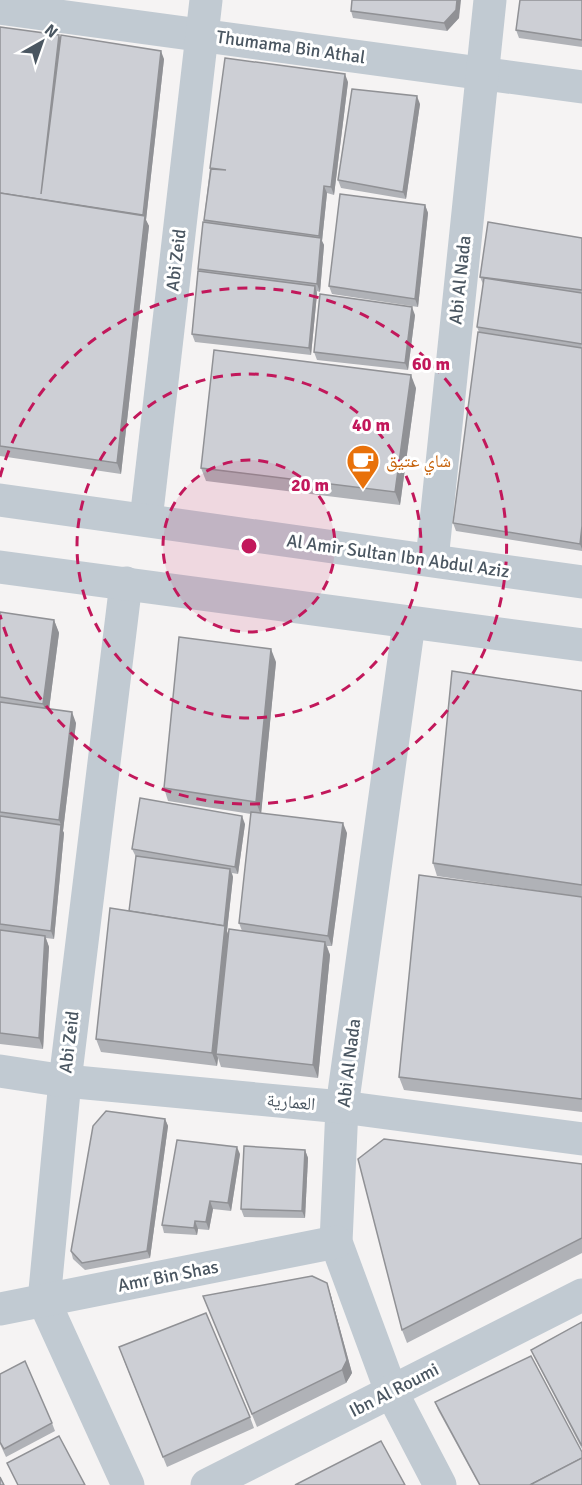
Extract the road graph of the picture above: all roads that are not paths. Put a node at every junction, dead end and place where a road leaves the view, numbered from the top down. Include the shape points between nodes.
1 (206, 0) edge
2 (490, 0) edge
3 (0, 8) edge
4 (202, 34) junction
5 (480, 74) junction
6 (582, 87) edge
7 (0, 500) edge
8 (146, 520) junction
9 (432, 560) junction
10 (0, 567) edge
11 (582, 582) edge
12 (126, 583) junction
13 (409, 623) junction
14 (582, 645) edge
15 (0, 1071) edge
16 (65, 1081) junction
17 (342, 1107) junction
18 (582, 1139) edge
19 (336, 1242) junction
20 (582, 1296) edge
21 (44, 1301) junction
22 (0, 1310) edge
23 (391, 1391) junction
24 (128, 1485) edge
25 (207, 1485) edge
26 (440, 1485) edge

1 - 4 street, Abi Zeid
2 - 5 street, Abi Al Nada
3 - 4 street, Thumama Bin Athal
4 - 5 street, Thumama Bin Athal
4 - 8 street, Abi Zeid
5 - 6 street, Thumama Bin Athal
5 - 9 street, Abi Al Nada
7 - 8 street, Al Amir Sultan Ibn Abdul Aziz
8 - 9 street, Al Amir Sultan Ibn Abdul Aziz
9 - 11 street, Al Amir Sultan Ibn Abdul Aziz
10 - 12 street
12 - 13 street
12 - 16 street, Abi Zeid
13 - 14 street
13 - 17 street, Abi Al Nada
15 - 16 street, العمارية
16 - 17 street, العمارية
16 - 21 street, Abi Zeid
17 - 18 street, العمارية
17 - 19 street, Abi Al Nada
19 - 21 street, Amr Bin Shas
19 - 23 street, Abi Al Nada
20 - 23 street, Ibn Al Roumi
21 - 22 street, Amr Bin Shas
21 - 24 street, Abi Zeid
23 - 25 street, Ibn Al Roumi
23 - 26 street, Abi Al Nada

